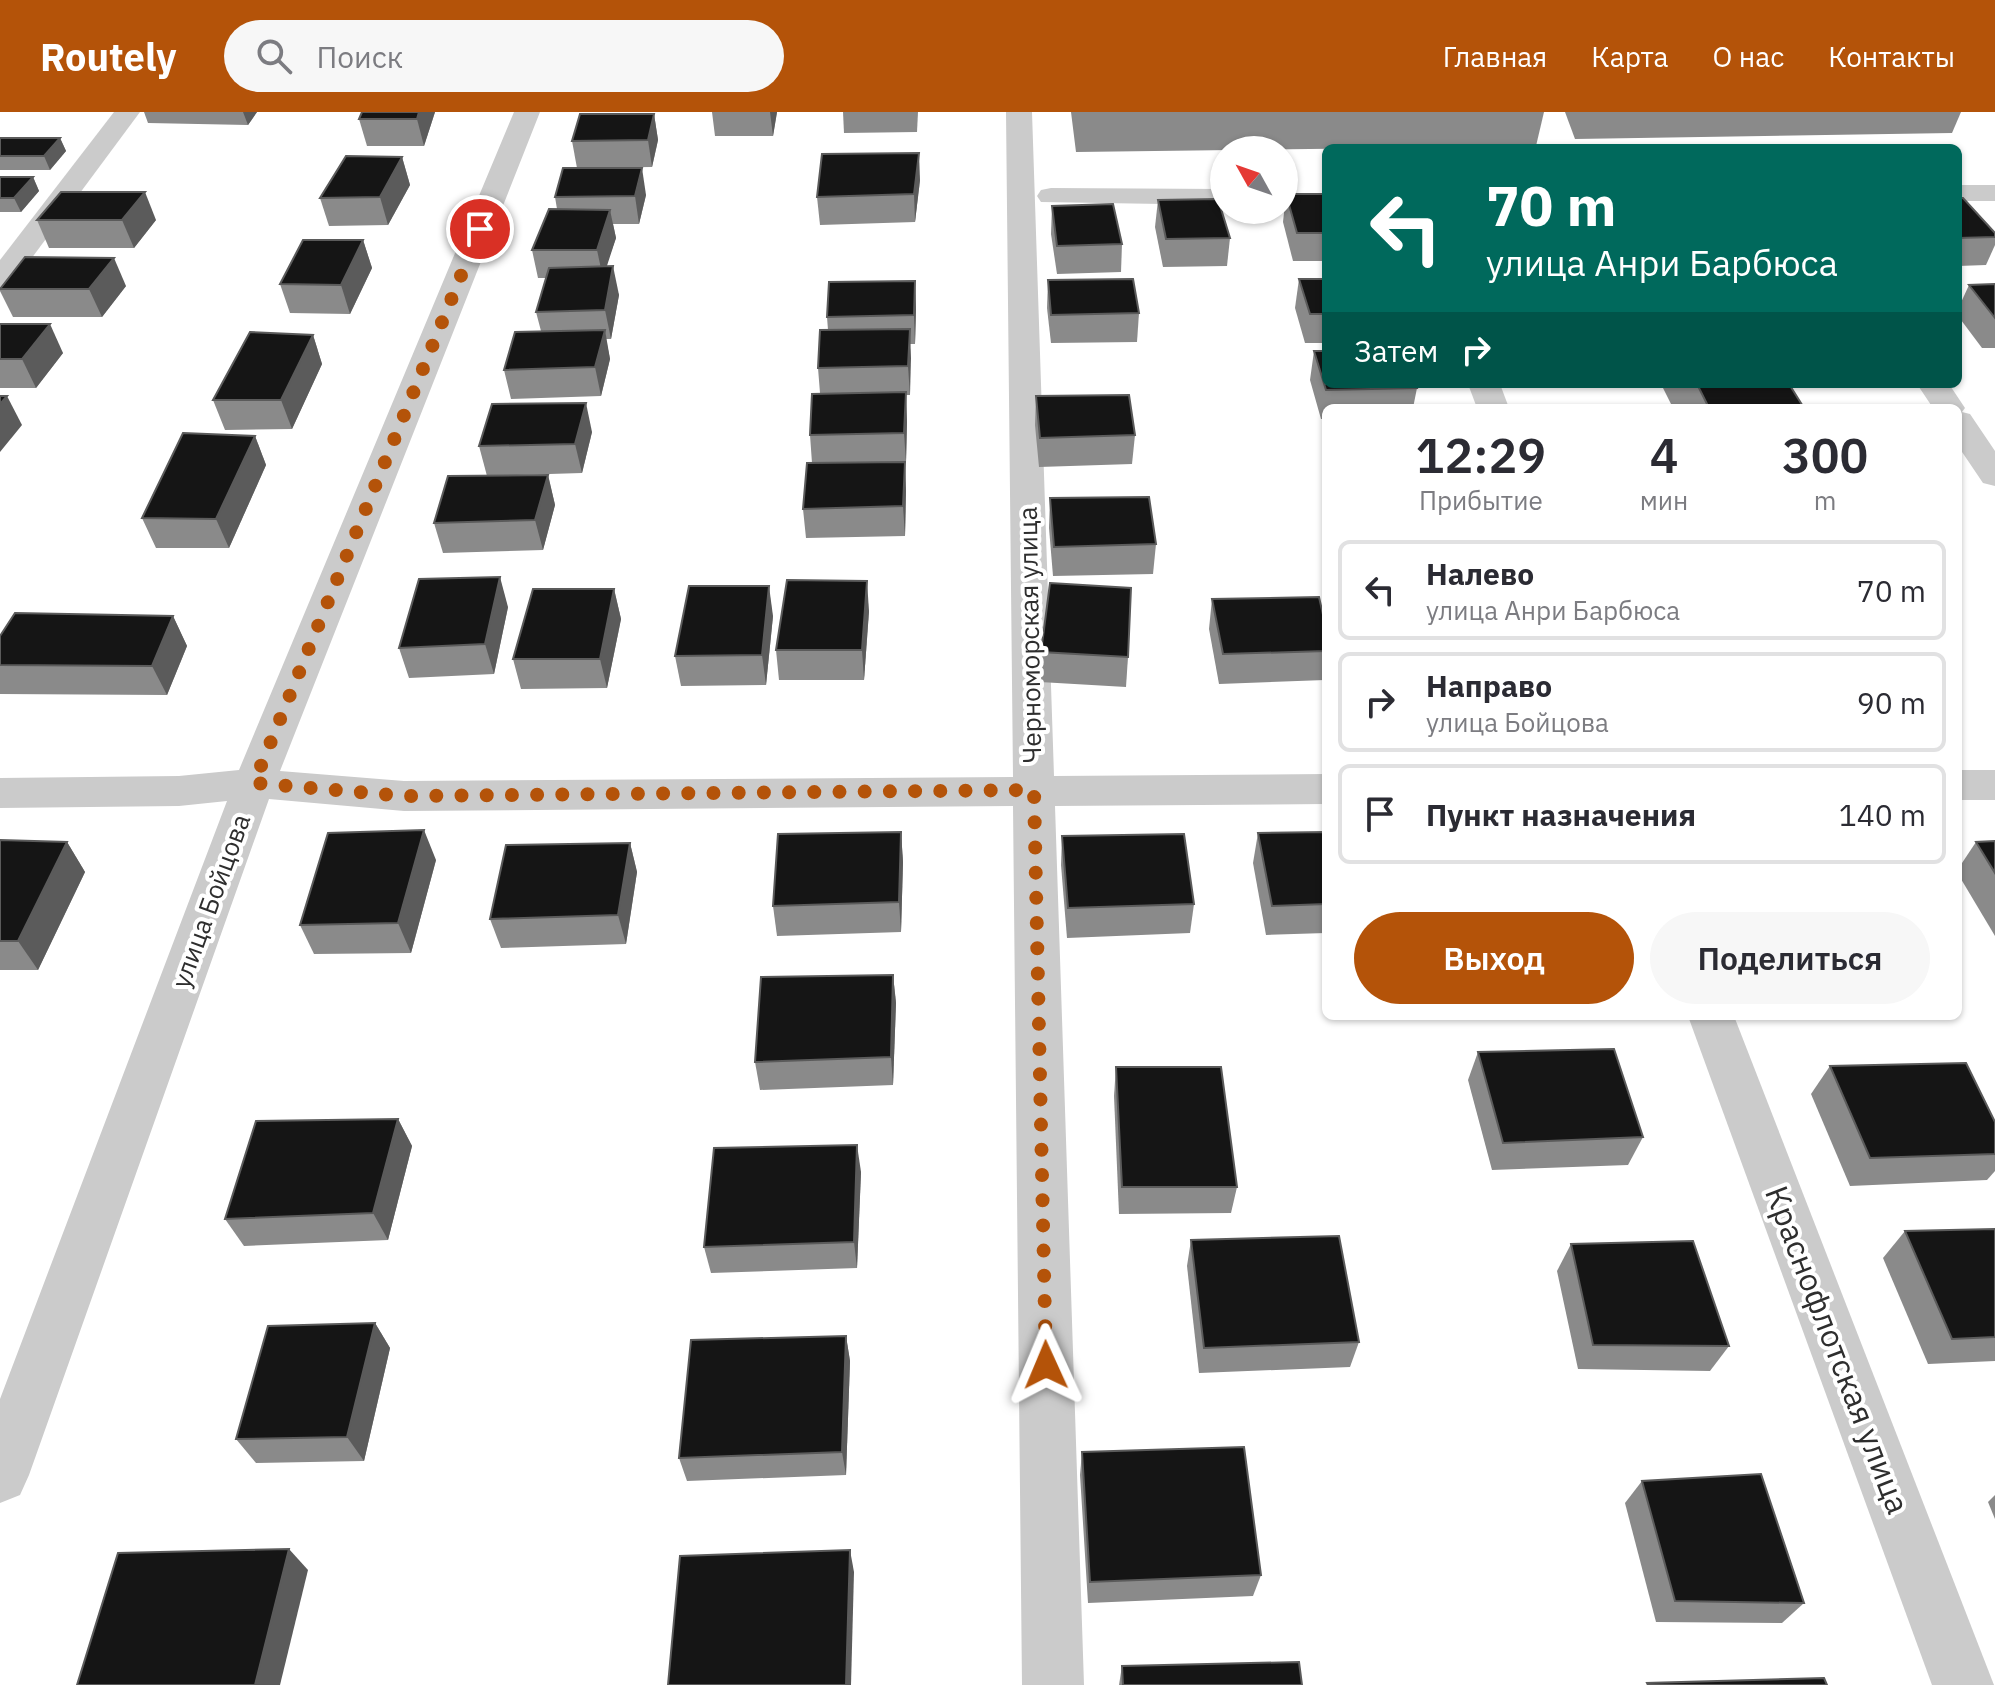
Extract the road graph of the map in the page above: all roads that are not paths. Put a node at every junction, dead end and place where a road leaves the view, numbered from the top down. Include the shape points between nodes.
1 (127, 112) edge
2 (527, 112) edge
3 (1019, 112) edge
4 (1962, 193) edge
5 (1995, 193) edge
6 (1051, 196) dead end
7 (1210, 197) edge
8 (0, 280) edge
9 (1962, 427) edge
10 (1995, 476) edge
11 (254, 783) junction
12 (1962, 785) edge
13 (1995, 785) edge
14 (1322, 789) edge
15 (1034, 790) junction
16 (0, 793) edge
17 (1713, 1020) edge
18 (0, 1475) edge
19 (1053, 1685) edge
20 (1963, 1685) edge

1 - 8 street
2 - 11 street, улица Бойцова
3 - 15 street, Черноморская улица
4 - 5 street
6 - 7 street
9 - 10 street
11 - 15 street via 404,796
11 - 16 street via 179,791
11 - 18 street, улица Бойцова
12 - 13 street
14 - 15 street
15 - 19 street, Черноморская улица
17 - 20 street, Краснофлотская улица

